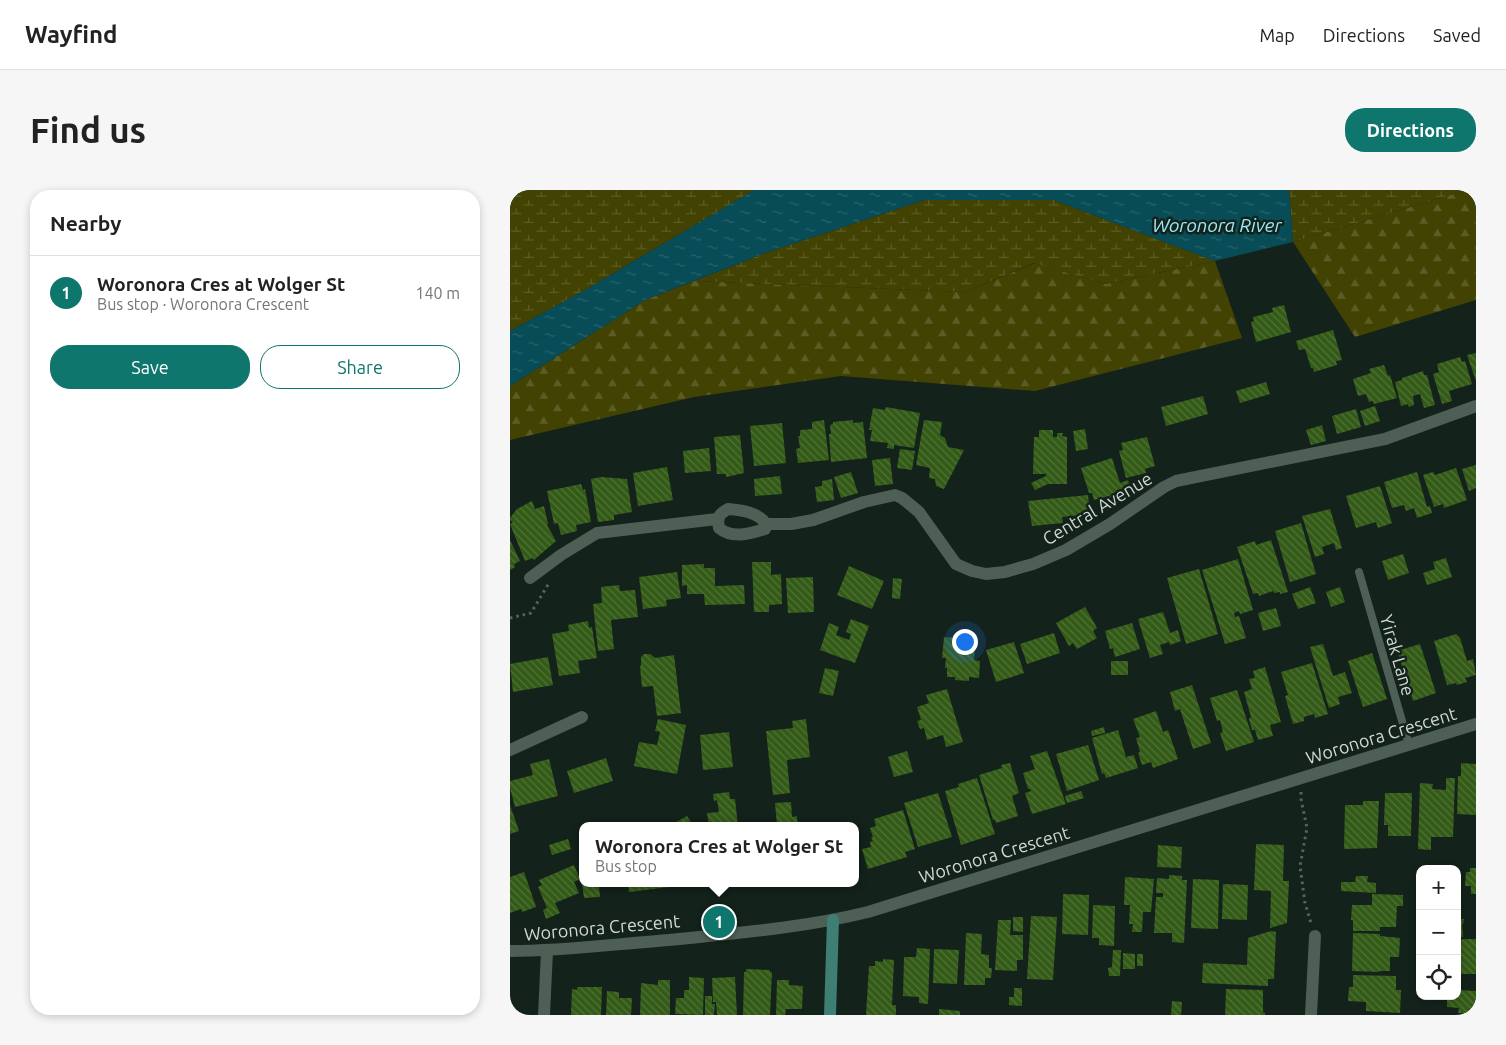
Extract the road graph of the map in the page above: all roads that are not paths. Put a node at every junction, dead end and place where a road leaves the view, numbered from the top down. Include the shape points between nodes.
1 (1476, 406) edge
2 (717, 519) junction
3 (766, 524) junction
4 (1359, 572) dead end
5 (530, 578) dead end
6 (582, 718) dead end
7 (1476, 724) edge
8 (1409, 745) junction
9 (510, 750) edge
10 (833, 920) junction
11 (1315, 936) road end
12 (510, 951) edge
13 (547, 951) junction
14 (544, 1015) edge
15 (830, 1015) edge
16 (1311, 1015) edge

1 - 3 street, Central Avenue via 1385,439 1176,481 1066,550 1005,572 986,574 956,564 919,512 895,495 813,520
2 - 3 street via 728,509 762,518
2 - 3 street, Central Avenue via 719,528 736,535 750,534 765,528
2 - 5 street via 597,533
4 - 8 lane, Yirak Lane
6 - 9 street
7 - 8 street, Woronora Crescent
8 - 10 street, Woronora Crescent via 868,912
10 - 13 street, Woronora Crescent via 743,933
10 - 15 street
11 - 16 street
12 - 13 street, Woronora Crescent
13 - 14 street

